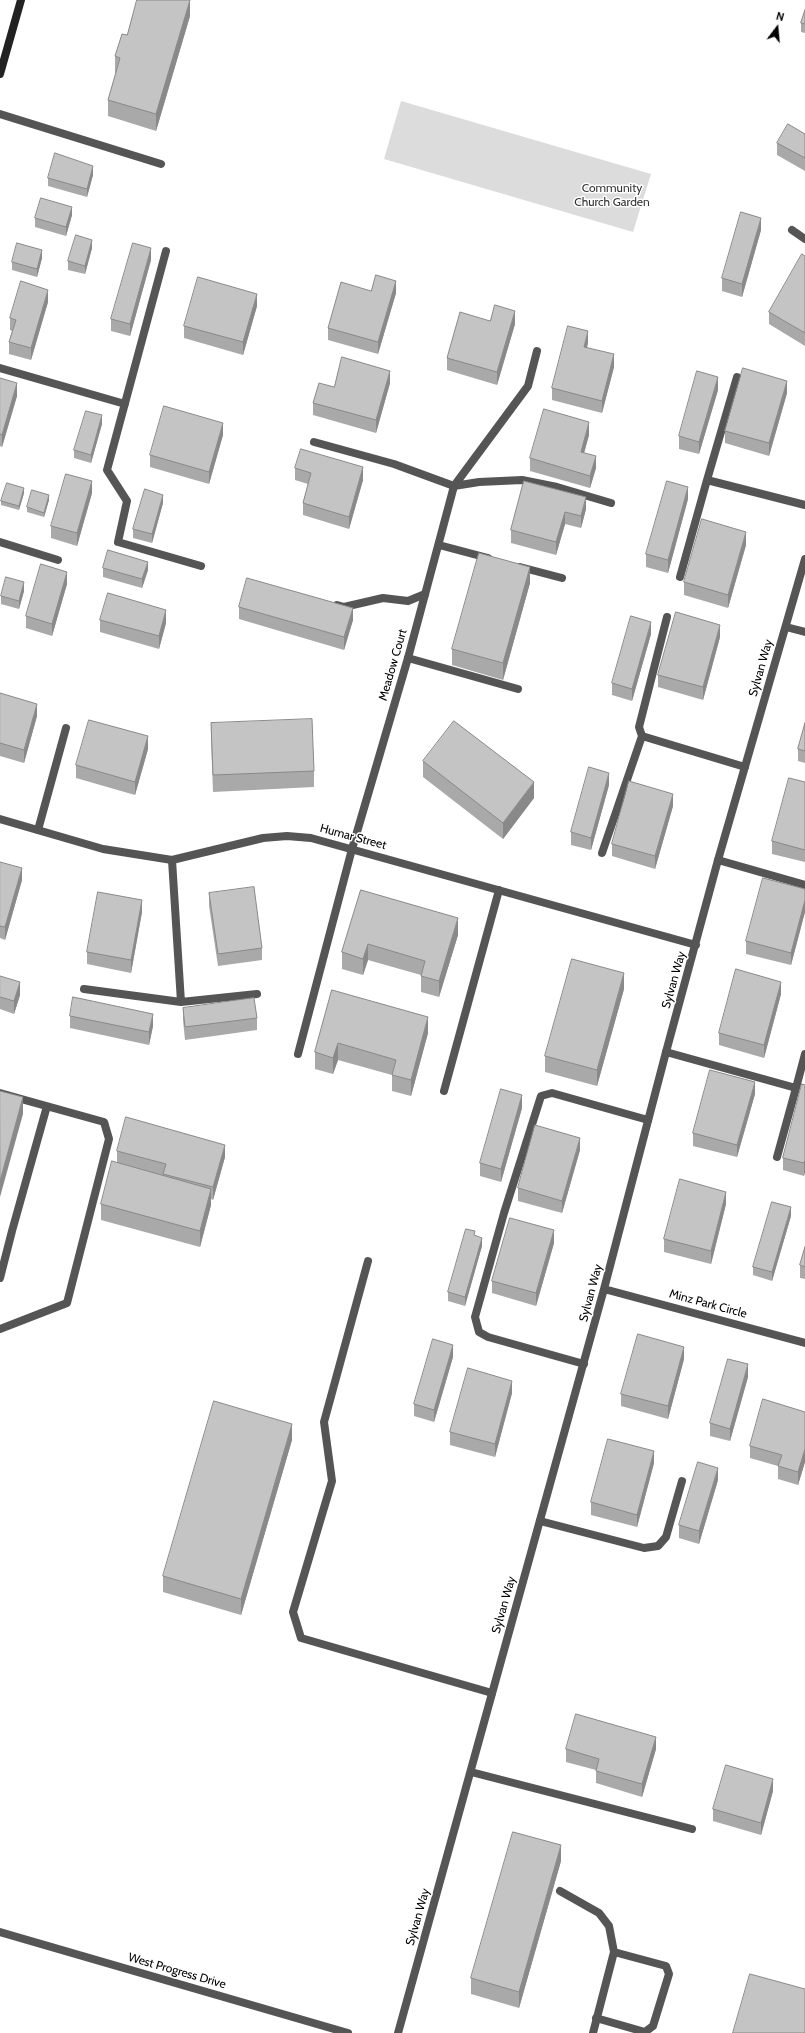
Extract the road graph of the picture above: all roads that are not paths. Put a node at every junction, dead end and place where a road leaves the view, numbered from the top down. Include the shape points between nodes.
1 (21, 0) edge
2 (0, 74) edge
3 (0, 114) edge
4 (161, 164) dead end
5 (792, 230) dead end
6 (805, 239) edge
7 (166, 251) dead end
8 (537, 351) dead end
9 (0, 368) edge
10 (737, 377) dead end
11 (125, 404) junction
12 (314, 442) dead end
13 (707, 480) junction
14 (454, 486) junction
15 (611, 503) dead end
16 (805, 505) edge
17 (0, 542) edge
18 (439, 544) junction
19 (805, 559) edge
20 (58, 560) dead end
21 (200, 566) dead end
22 (680, 577) dead end
23 (562, 578) dead end
24 (425, 594) junction
25 (329, 602) edge
26 (667, 617) dead end
27 (786, 627) junction
28 (805, 632) edge
29 (408, 658) junction
30 (518, 689) dead end
31 (66, 728) dead end
32 (642, 736) junction
33 (745, 767) junction
34 (0, 819) edge
35 (38, 830) junction
36 (352, 849) junction
37 (602, 853) dead end
38 (172, 860) junction
39 (718, 860) junction
40 (805, 885) edge
41 (498, 890) junction
42 (696, 945) junction
43 (84, 989) dead end
44 (257, 994) dead end
45 (181, 1002) junction
46 (666, 1052) junction
47 (298, 1054) dead end
48 (805, 1054) edge
49 (796, 1088) junction
50 (444, 1092) dead end
51 (0, 1093) edge
52 (47, 1106) junction
53 (648, 1120) junction
54 (777, 1157) dead end
55 (368, 1261) dead end
56 (0, 1278) edge
57 (604, 1289) junction
58 (0, 1329) edge
59 (805, 1343) edge
60 (584, 1364) junction
61 (682, 1481) dead end
62 (540, 1521) junction
63 (492, 1694) junction
64 (471, 1772) junction
65 (692, 1828) dead end
66 (560, 1891) dead end
67 (0, 1932) edge
68 (614, 1952) junction
69 (596, 2018) junction
70 (348, 2033) edge
71 (398, 2033) edge
72 (592, 2033) edge

1 - 2 main road
3 - 4 street
5 - 6 street
7 - 11 street
8 - 14 street via 528,386
9 - 11 street
10 - 13 street
11 - 21 street via 107,470 127,501 118,542
12 - 14 street via 394,464
13 - 16 street
13 - 22 street
14 - 15 street via 522,480
14 - 18 street, Meadow Court
17 - 20 street
18 - 23 street
18 - 24 street, Meadow Court
19 - 27 street, Sylvan Way
24 - 25 street via 408,601 383,598 344,607
24 - 29 street, Meadow Court
26 - 32 street via 639,726
27 - 28 street
27 - 33 street, Sylvan Way
29 - 30 street
29 - 36 street, Meadow Court
31 - 35 street
32 - 33 street
32 - 37 street
33 - 39 street, Sylvan Way
34 - 35 street, Humar Street
35 - 38 street, Humar Street via 103,849
36 - 38 street, Humar Street via 312,838 287,836 263,838
36 - 41 street, Humar Street
36 - 47 street, Meadow Court
38 - 45 street
39 - 40 street
39 - 42 street, Sylvan Way
41 - 42 street, Humar Street
41 - 50 street
42 - 46 street, Sylvan Way
43 - 45 street
44 - 45 street
46 - 49 street
46 - 53 street, Sylvan Way
48 - 49 street
49 - 54 street
51 - 52 street
52 - 56 street
52 - 58 street via 104,1122 109,1139 67,1303
53 - 57 street, Sylvan Way
53 - 60 street via 552,1093 541,1096 475,1317 479,1332 488,1337
55 - 63 street via 324,1422 332,1481 293,1612 302,1638
57 - 59 street, Minz Park Circle
57 - 60 street, Sylvan Way
60 - 62 street, Sylvan Way
61 - 62 street via 666,1537 658,1546 644,1548
62 - 63 street, Sylvan Way
63 - 64 street, Sylvan Way
64 - 65 street
64 - 71 street, Sylvan Way
66 - 68 street via 599,1913 609,1926
67 - 70 street, West Progress Drive
68 - 69 street
68 - 69 street via 666,1966 669,1974 653,2026 645,2032
69 - 72 street

